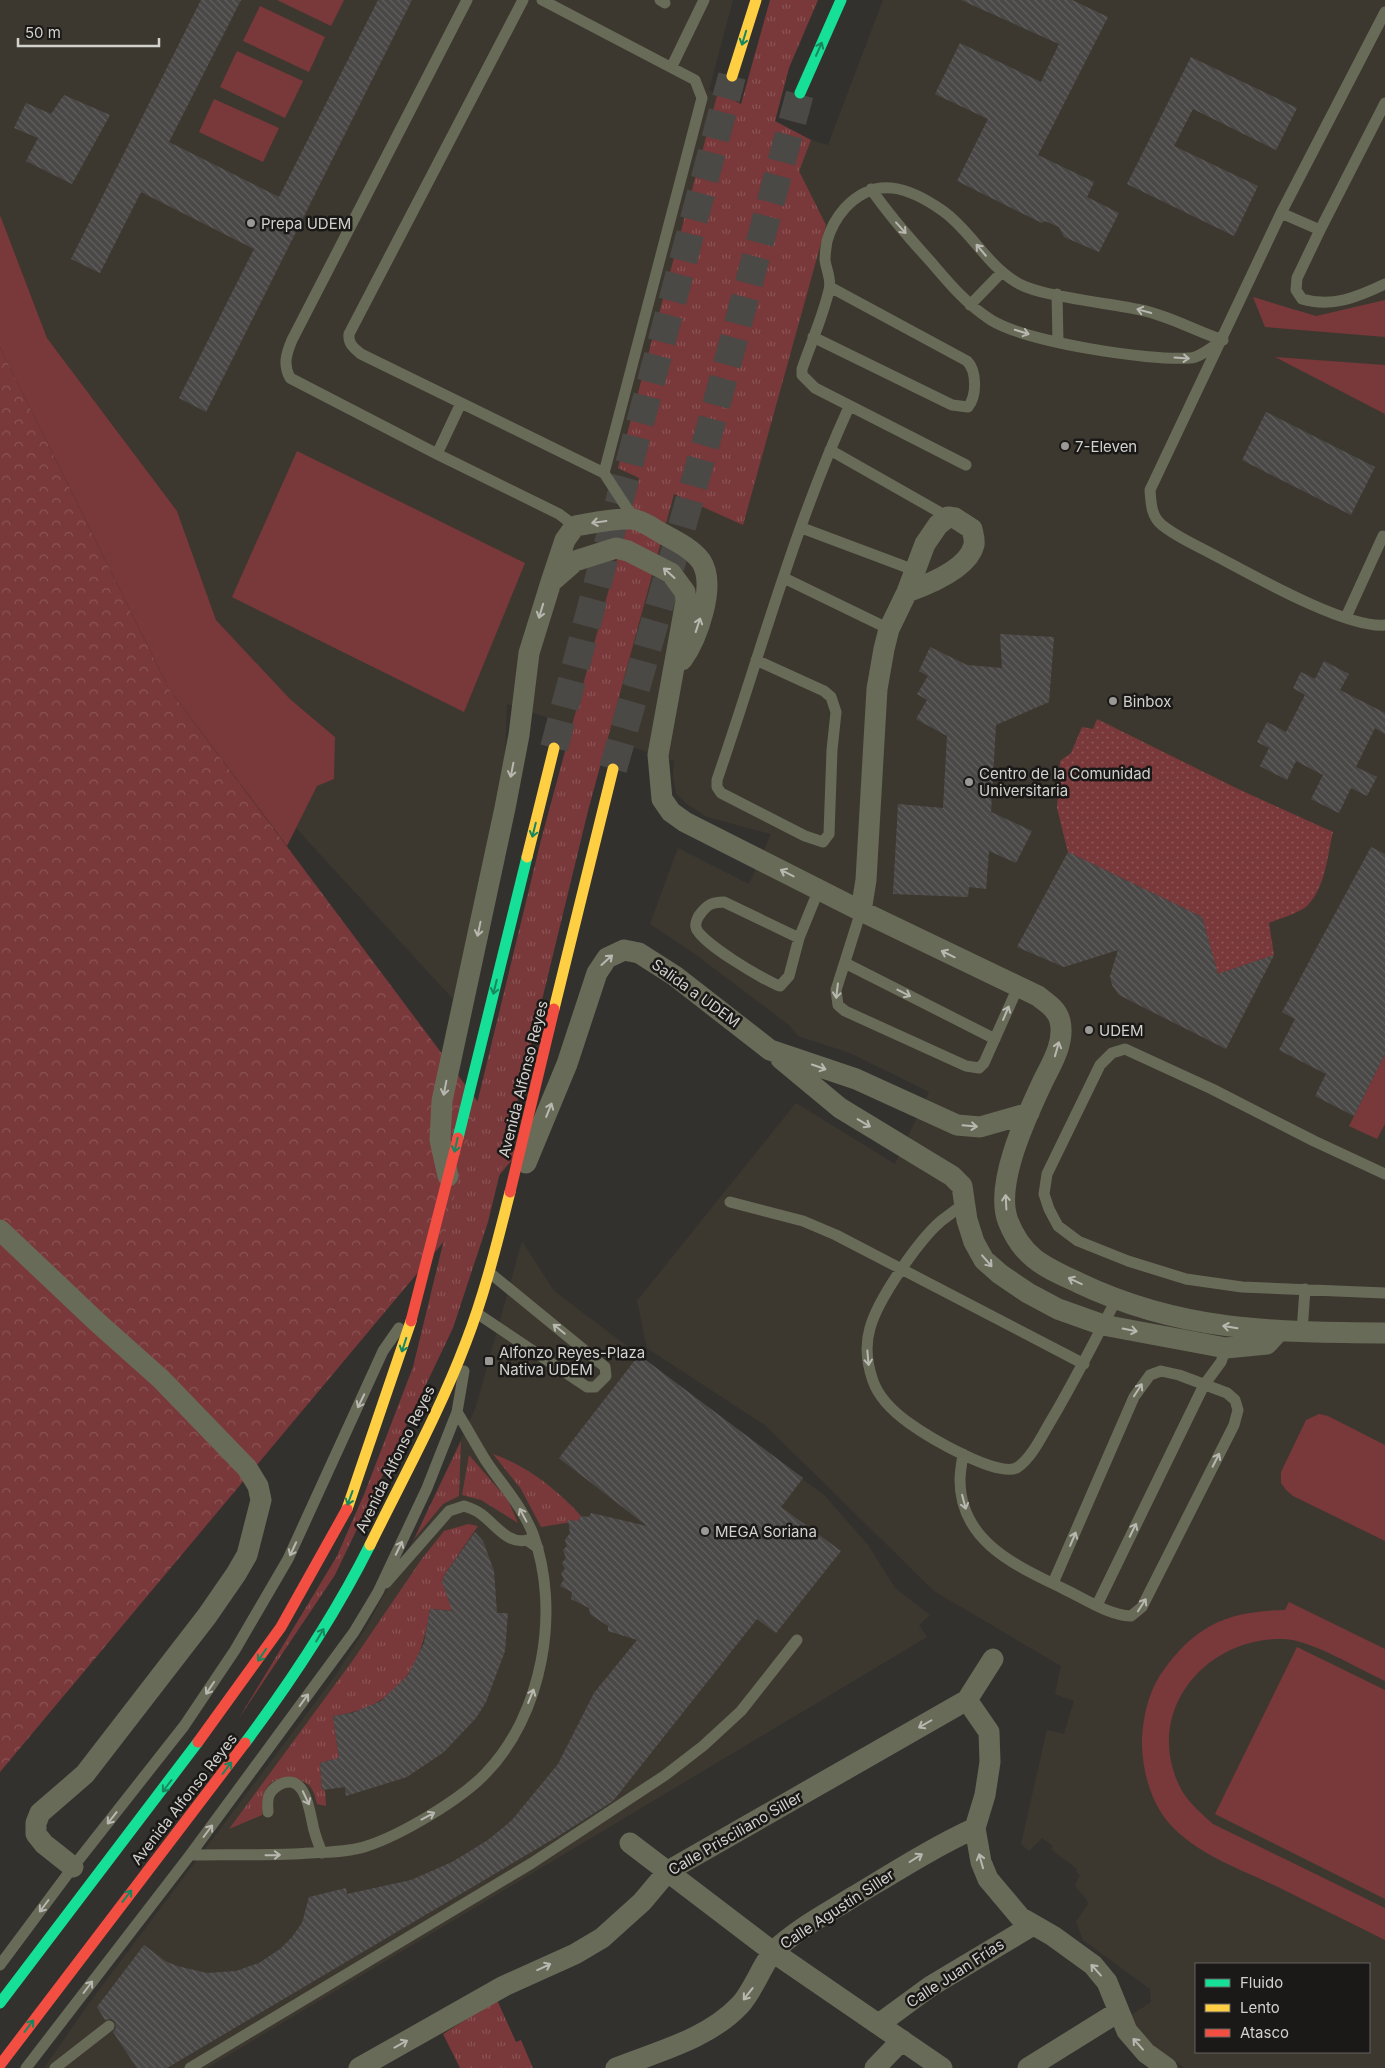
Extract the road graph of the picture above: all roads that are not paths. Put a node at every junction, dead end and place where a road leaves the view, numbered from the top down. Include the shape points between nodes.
1 (467, 0) edge
2 (523, 0) edge
3 (542, 0) edge
4 (704, 0) edge
5 (756, 0) edge
6 (840, 0) edge
7 (1384, 18) edge
8 (672, 66) junction
9 (732, 76) tunnel mouth
10 (800, 93) tunnel mouth
11 (1385, 103) edge
12 (871, 190) junction
13 (1281, 213) junction
14 (1320, 230) junction
15 (1002, 272) junction
16 (1385, 284) edge
17 (830, 287) junction
18 (1057, 294) junction
19 (970, 305) junction
20 (813, 337) junction
21 (1223, 340) junction
22 (1058, 342) junction
23 (461, 402) junction
24 (849, 407) junction
25 (830, 450) junction
26 (437, 454) junction
27 (966, 466) dead end
28 (604, 473) junction
29 (948, 517) junction
30 (634, 519) junction
31 (574, 526) junction
32 (802, 528) junction
33 (1383, 536) dead end
34 (914, 570) junction
35 (784, 578) junction
36 (551, 582) junction
37 (907, 592) junction
38 (1346, 617) junction
39 (1385, 625) edge
40 (890, 629) junction
41 (756, 660) junction
42 (675, 668) junction
43 (554, 748) tunnel mouth
44 (613, 769) tunnel mouth
45 (819, 890) junction
46 (861, 911) junction
47 (800, 938) junction
48 (844, 962) junction
49 (1018, 987) junction
50 (995, 1039) junction
51 (770, 1050) junction
52 (1029, 1113) junction
53 (1385, 1174) edge
54 (448, 1178) junction
55 (508, 1202) junction
56 (730, 1202) dead end
57 (966, 1203) junction
58 (0, 1230) edge
59 (903, 1269) junction
60 (490, 1273) junction
61 (1305, 1289) junction
62 (1385, 1293) edge
63 (419, 1298) junction
64 (1116, 1300) junction
65 (478, 1314) junction
66 (1103, 1325) junction
67 (1278, 1332) junction
68 (1302, 1332) junction
69 (1385, 1333) edge
70 (466, 1343) junction
71 (1226, 1348) junction
72 (1084, 1364) junction
73 (1204, 1385) junction
74 (458, 1412) junction
75 (963, 1454) junction
76 (538, 1548) junction
77 (1053, 1584) junction
78 (378, 1592) junction
79 (1097, 1605) junction
80 (797, 1640) dead end
81 (992, 1659) dead end
82 (967, 1700) junction
83 (268, 1812) dead end
84 (975, 1828) junction
85 (630, 1843) dead end
86 (322, 1853) junction
87 (190, 1855) junction
88 (73, 1867) junction
89 (668, 1870) junction
90 (1033, 1925) junction
91 (772, 1952) junction
92 (0, 1965) edge
93 (0, 2003) edge
94 (1118, 2012) junction
95 (879, 2024) junction
96 (109, 2026) dead end
97 (902, 2040) junction
98 (0, 2065) edge
99 (26, 2068) edge
100 (55, 2068) edge
101 (190, 2068) edge
102 (359, 2068) edge
103 (616, 2068) edge
104 (875, 2068) edge
105 (942, 2068) edge
106 (1028, 2068) edge
107 (1167, 2068) edge

1 - 26 lane via 292,340 285,362 290,378
2 - 23 lane via 349,334 351,345 361,354
3 - 8 lane
4 - 8 lane
5 -> 9 main road
10 -> 6 main road
7 - 13 lane
8 - 28 lane via 695,80 702,98
11 - 14 lane
15 -> 12 lane via 944,212 908,191 881,187
12 - 17 lane via 853,200 838,216 827,240 825,259
12 -> 19 lane
13 - 14 lane
13 - 21 lane
14 - 16 lane via 1297,278 1296,290 1302,299 1334,304
15 - 18 lane via 1018,284
15 - 19 lane
17 - 20 lane
17 - 20 lane via 967,361 972,366 974,377 973,401 968,407 952,405
21 -> 18 lane via 1143,310
18 - 22 lane
19 -> 22 lane via 1008,328
20 - 24 lane via 802,375 815,388
22 -> 21 lane via 1120,354 1192,358
21 - 38 lane via 1150,490 1152,512 1161,524 1179,536 1274,586
23 - 26 lane
23 - 28 lane
24 - 25 lane
24 - 27 lane
25 - 29 lane
25 - 32 lane
26 - 31 lane via 559,514
28 - 30 lane
29 - 34 street via 930,535
29 - 37 street via 972,529 974,543 971,552 950,572
30 -> 31 street
42 -> 30 street via 690,649 698,628 705,603 706,577 701,562 689,550
31 - 36 street via 565,540
32 - 34 lane
32 - 35 lane
33 - 38 lane
34 - 37 street
35 - 40 lane
35 - 41 lane
42 -> 36 street via 686,601 685,592 671,573 616,548 575,561
36 -> 54 street via 529,653 519,735 505,808 442,1100 440,1140
37 - 40 street
38 - 39 lane
40 - 46 street via 876,689 866,880
41 - 41 lane via 824,691 835,704 829,834 823,842 738,802 721,793 717,787
45 -> 42 street via 671,812 662,798 658,755
43 -> 54 main road, Avenida Alfonso Reyes
44 - 55 main road, Avenida Alfonso Reyes
45 - 46 street
45 - 47 lane
46 - 48 lane
49 -> 46 street
47 - 47 lane via 789,976 780,986 712,945 696,927 706,906 724,902
48 -> 50 lane
48 -> 50 lane via 836,999 845,1011 972,1068 984,1064
50 -> 49 lane
52 -> 49 street via 1058,1052 1060,1020 1052,1006
51 -> 52 street, Salida a UDEM via 856,1079 958,1125 980,1127
55 -> 51 street, Salida a UDEM via 567,1064 597,973 607,958 617,952 639,953 690,987
51 -> 57 street via 840,1108 952,1176 962,1186
64 -> 52 street via 1038,1264 1022,1247 1007,1220 1004,1199 1009,1165
53 - 61 lane via 1212,1088 1125,1049 1112,1053 1100,1065 1047,1174 1044,1194 1058,1226 1078,1240 1111,1254 1186,1279 1242,1288
54 - 63 main road, Avenida Alfonso Reyes
55 - 60 main road, Avenida Alfonso Reyes
56 - 59 lane via 803,1221
57 - 59 lane via 941,1222
57 -> 66 street via 967,1220 984,1260 1028,1293 1058,1309
58 - 88 street via 161,1379 247,1468 261,1500 247,1555 207,1616 85,1774 40,1813 36,1834
59 - 72 lane
59 -> 75 lane via 870,1328 867,1344 869,1365 880,1395 909,1423
60 - 65 main road, Avenida Alfonso Reyes
65 -> 60 lane via 587,1387 595,1386 606,1376 605,1367
61 - 62 lane
61 - 68 lane
63 -> 88 lane via 384,1351 288,1559 236,1650 184,1726
63 -> 93 main road, Avenida Alfonso Reyes via 347,1508 281,1627 158,1798
64 - 66 lane
67 -> 64 street via 1182,1318
65 - 70 main road, Avenida Alfonso Reyes
66 -> 71 street
66 - 72 lane
67 - 68 street
67 - 71 street via 1267,1344
68 - 69 street
70 - 74 lane
98 -> 70 main road, Avenida Alfonso Reyes via 230,1764 306,1658 382,1523
71 - 73 lane via 1221,1362
72 - 75 lane via 1043,1435 1017,1468 1001,1470
77 -> 73 lane via 1142,1384 1150,1375 1161,1371
79 -> 73 lane
79 -> 73 lane via 1123,1616 1131,1616 1142,1607 1234,1425 1238,1410 1235,1400 1227,1393
76 -> 74 lane via 517,1502 486,1461
78 -> 74 lane via 428,1488
75 -> 77 lane via 960,1481 963,1503 972,1526 992,1548 1016,1566
76 - 78 lane via 527,1540 520,1542 509,1538 480,1512 464,1506 449,1511
86 -> 76 lane via 367,1846 434,1814 485,1774 517,1731 537,1680 545,1630 546,1584
77 - 79 lane
87 -> 78 lane via 354,1632
80 - 101 lane via 741,1711 664,1776 532,1864
81 - 82 street
82 - 84 street via 988,1732 990,1752 985,1795
82 -> 89 street, Calle Prisciliano Siller
83 -> 86 lane via 267,1798 274,1788 294,1784 308,1799
90 -> 84 street via 1006,1903 988,1879 981,1862
91 -> 84 street, Calle Agustín Siller via 807,1926 936,1846
85 - 89 street
87 -> 86 lane
99 -> 87 lane
88 -> 92 lane
89 - 91 street
102 -> 89 street, Calle Prisciliano Siller via 504,1986 602,1938 642,1902
94 -> 90 street via 1107,1982 1093,1965
90 - 95 street, Calle Juan Frías via 931,1986
91 - 95 street
91 -> 103 street, Calle Agustín Siller via 754,1987 719,2025 690,2040
94 - 106 street
107 -> 94 street via 1136,2044
95 - 97 street
96 - 100 lane
97 - 104 street
97 - 105 street

